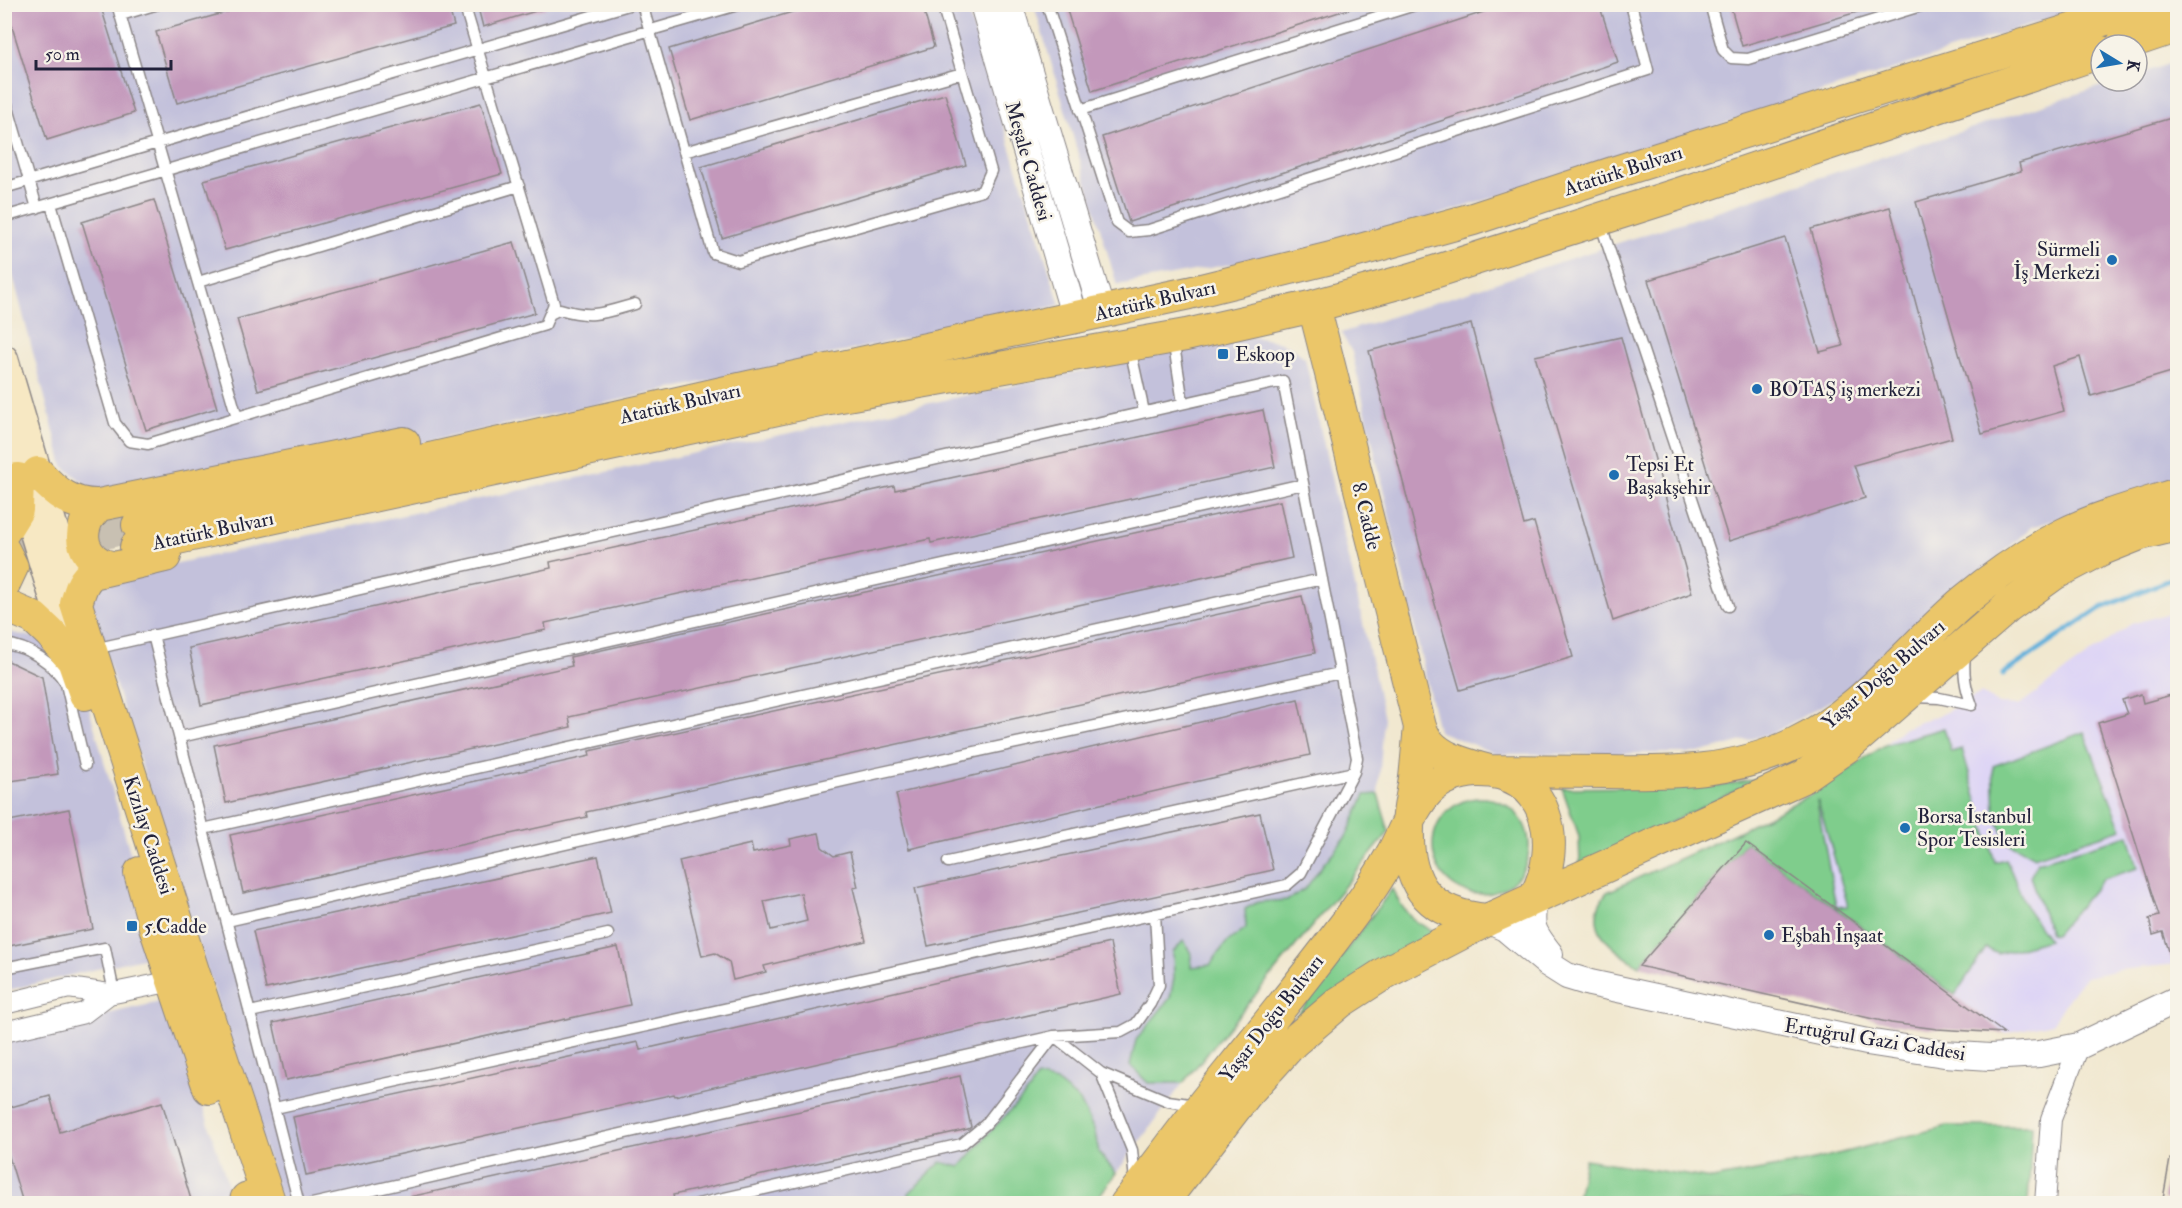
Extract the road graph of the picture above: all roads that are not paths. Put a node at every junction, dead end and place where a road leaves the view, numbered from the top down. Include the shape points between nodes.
1 (158, 4) edge
2 (464, 4) edge
3 (632, 4) edge
4 (642, 4) edge
5 (741, 4) edge
6 (942, 4) edge
7 (983, 4) edge
8 (1009, 4) edge
9 (1047, 4) edge
10 (1418, 4) edge
11 (1631, 4) edge
12 (1710, 4) edge
13 (1928, 4) edge
14 (2154, 4) edge
15 (728, 6) edge
16 (119, 10) edge
17 (2178, 26) edge
18 (649, 30) junction
19 (2149, 36) edge
20 (478, 50) junction
21 (2089, 56) edge
22 (962, 73) junction
23 (486, 78) junction
24 (4, 94) edge
25 (1080, 110) junction
26 (157, 142) junction
27 (684, 152) junction
28 (166, 171) junction
29 (30, 180) junction
30 (519, 186) junction
31 (4, 188) edge
32 (51, 204) junction
33 (38, 208) junction
34 (4, 217) edge
35 (1599, 219) junction
36 (198, 282) junction
37 (635, 304) dead end
38 (1314, 306) junction
39 (550, 314) junction
40 (1088, 315) junction
41 (1173, 337) junction
42 (1130, 345) junction
43 (1079, 354) junction
44 (4, 359) edge
45 (748, 387) junction
46 (824, 399) junction
47 (1183, 403) junction
48 (1144, 412) junction
49 (237, 417) junction
50 (6, 443) edge
51 (28, 476) junction
52 (1304, 484) junction
53 (2178, 494) edge
54 (99, 505) junction
55 (2178, 525) edge
56 (4, 531) edge
57 (4, 551) edge
58 (112, 567) junction
59 (1322, 579) junction
60 (4, 584) edge
61 (76, 604) junction
62 (4, 605) edge
63 (1728, 606) dead end
64 (153, 636) junction
65 (40, 641) junction
66 (4, 644) edge
67 (1966, 644) junction
68 (81, 655) junction
69 (1340, 672) junction
70 (1906, 698) junction
71 (1419, 727) junction
72 (180, 737) junction
73 (85, 765) dead end
74 (1489, 771) junction
75 (1353, 772) junction
76 (1407, 826) junction
77 (203, 829) junction
78 (948, 862) dead end
79 (1534, 897) junction
80 (1155, 914) junction
81 (1487, 920) junction
82 (227, 921) junction
83 (608, 934) dead end
84 (4, 968) edge
85 (1567, 976) junction
86 (173, 981) junction
87 (111, 993) junction
88 (2178, 999) edge
89 (4, 1005) edge
90 (250, 1012) junction
91 (4, 1032) edge
92 (1054, 1036) junction
93 (2079, 1046) junction
94 (1101, 1073) junction
95 (1202, 1106) junction
96 (275, 1108) junction
97 (1141, 1199) edge
98 (253, 1202) edge
99 (300, 1203) edge
100 (312, 1203) edge
101 (698, 1203) edge
102 (2045, 1203) edge

1 - 16 lane
2 - 20 lane
3 - 20 lane
4 - 18 lane
5 - 15 lane
6 - 22 lane
7 - 40 street, Meşale Caddesi
8 - 40 street, Meşale Caddesi
9 - 25 lane
10 - 25 lane
11 - 25 lane via 1648,70 1149,230 1129,232 1117,223
12 - 13 lane via 1723,50 1731,58 1748,59
14 - 40 main road, Atatürk Bulvarı via 1473,219 1335,257
15 - 18 lane
16 - 26 lane
17 - 19 main road
18 - 23 lane
18 - 27 lane
20 - 23 lane
20 - 26 lane
21 - 35 main road, Atatürk Bulvarı
22 - 27 lane
22 - 27 lane via 991,171 982,191 738,261 713,253
23 - 28 lane
23 - 30 lane
24 - 29 lane
26 - 28 lane
26 - 29 lane
28 - 32 lane
28 - 36 lane
29 - 31 lane
29 - 33 lane
30 - 36 lane
30 - 39 lane via 554,304
32 - 33 lane
32 - 49 lane via 115,423 129,441 148,444
33 - 34 lane
35 - 38 main road, Atatürk Bulvarı
35 - 63 lane
36 - 49 lane
37 - 39 lane via 594,315 560,309
38 - 41 main road, Atatürk Bulvarı
38 - 71 main road, 8. Cadde
39 - 49 lane via 545,325
40 - 43 main road
40 - 45 main road, Atatürk Bulvarı
41 - 42 main road, Atatürk Bulvarı
41 - 47 lane
42 - 43 main road, Atatürk Bulvarı
42 - 48 lane
43 - 46 main road, Atatürk Bulvarı
44 - 51 main road
45 - 46 main road, Atatürk Bulvarı via 137,536
45 - 54 main road via 648,394
46 - 58 main road via 725,436
47 - 48 lane
47 - 52 lane via 1284,381
48 - 64 lane
50 - 51 main road
51 - 54 main road via 67,499
51 - 56 main road via 17,510
51 - 61 main road
51 - 68 main road
52 - 59 lane
52 - 72 lane
53 - 74 main road, Yaşar Doğu Bulvarı via 2111,515 2027,555 1963,602 1856,703 1824,728 1793,745 1746,762 1676,773
54 - 58 main road via 85,524 85,544 95,562
55 - 67 main road, Yaşar Doğu Bulvarı via 2140,534 2054,574
57 - 60 main road via 12,567
58 - 61 main road via 86,577
59 - 69 lane
59 - 77 lane
61 - 68 main road, Kızılay Caddesi
62 - 65 main road via 34,618
64 - 68 lane
64 - 72 lane
65 - 66 lane
65 - 68 main road
65 - 73 lane via 66,684
67 - 70 main road, Yaşar Doğu Bulvarı
67 - 70 lane via 1963,670 1972,705 1939,698
68 - 86 main road, Kızılay Caddesi
68 - 98 main road, Kızılay Caddesi
69 - 75 lane via 1357,758
69 - 82 lane
70 - 79 main road, Yaşar Doğu Bulvarı via 1803,777
71 - 74 main road, Yaşar Doğu Bulvarı via 1437,750 1461,763
71 - 76 main road
72 - 77 lane
74 - 76 main road, Yaşar Doğu Bulvarı via 1466,772 1438,783 1419,803
74 - 79 main road, Yaşar Doğu Bulvarı via 1526,787 1543,811 1550,848 1545,875
75 - 78 lane
75 - 80 lane via 1301,873 1287,885
76 - 81 main road via 1408,858 1422,892 1447,910
76 - 95 main road, Yaşar Doğu Bulvarı via 1351,917
77 - 82 lane
79 - 81 main road, Yaşar Doğu Bulvarı
79 - 85 street via 1532,928
80 - 92 lane via 1159,985 1136,1024 1121,1032
80 - 96 lane
81 - 85 street, Ertuğrul Gazi Caddesi via 1504,928
81 - 97 main road, Yaşar Doğu Bulvarı via 1385,973 1340,1002 1293,1042
82 - 90 lane
83 - 90 lane
84 - 87 lane via 105,948
85 - 93 street, Ertuğrul Gazi Caddesi via 1867,1042 1944,1054 2029,1055
86 - 87 street
86 - 98 main road, Kızılay Caddesi
87 - 89 street via 69,988
87 - 91 street via 84,1013
88 - 93 street, Ertuğrul Gazi Caddesi
90 - 96 lane
92 - 94 lane
92 - 100 lane
92 - 101 lane via 986,1125 963,1144
93 - 102 street via 2051,1119
94 - 95 lane via 1168,1101
94 - 97 lane via 1132,1150
95 - 97 main road, Yaşar Doğu Bulvarı
96 - 99 lane

